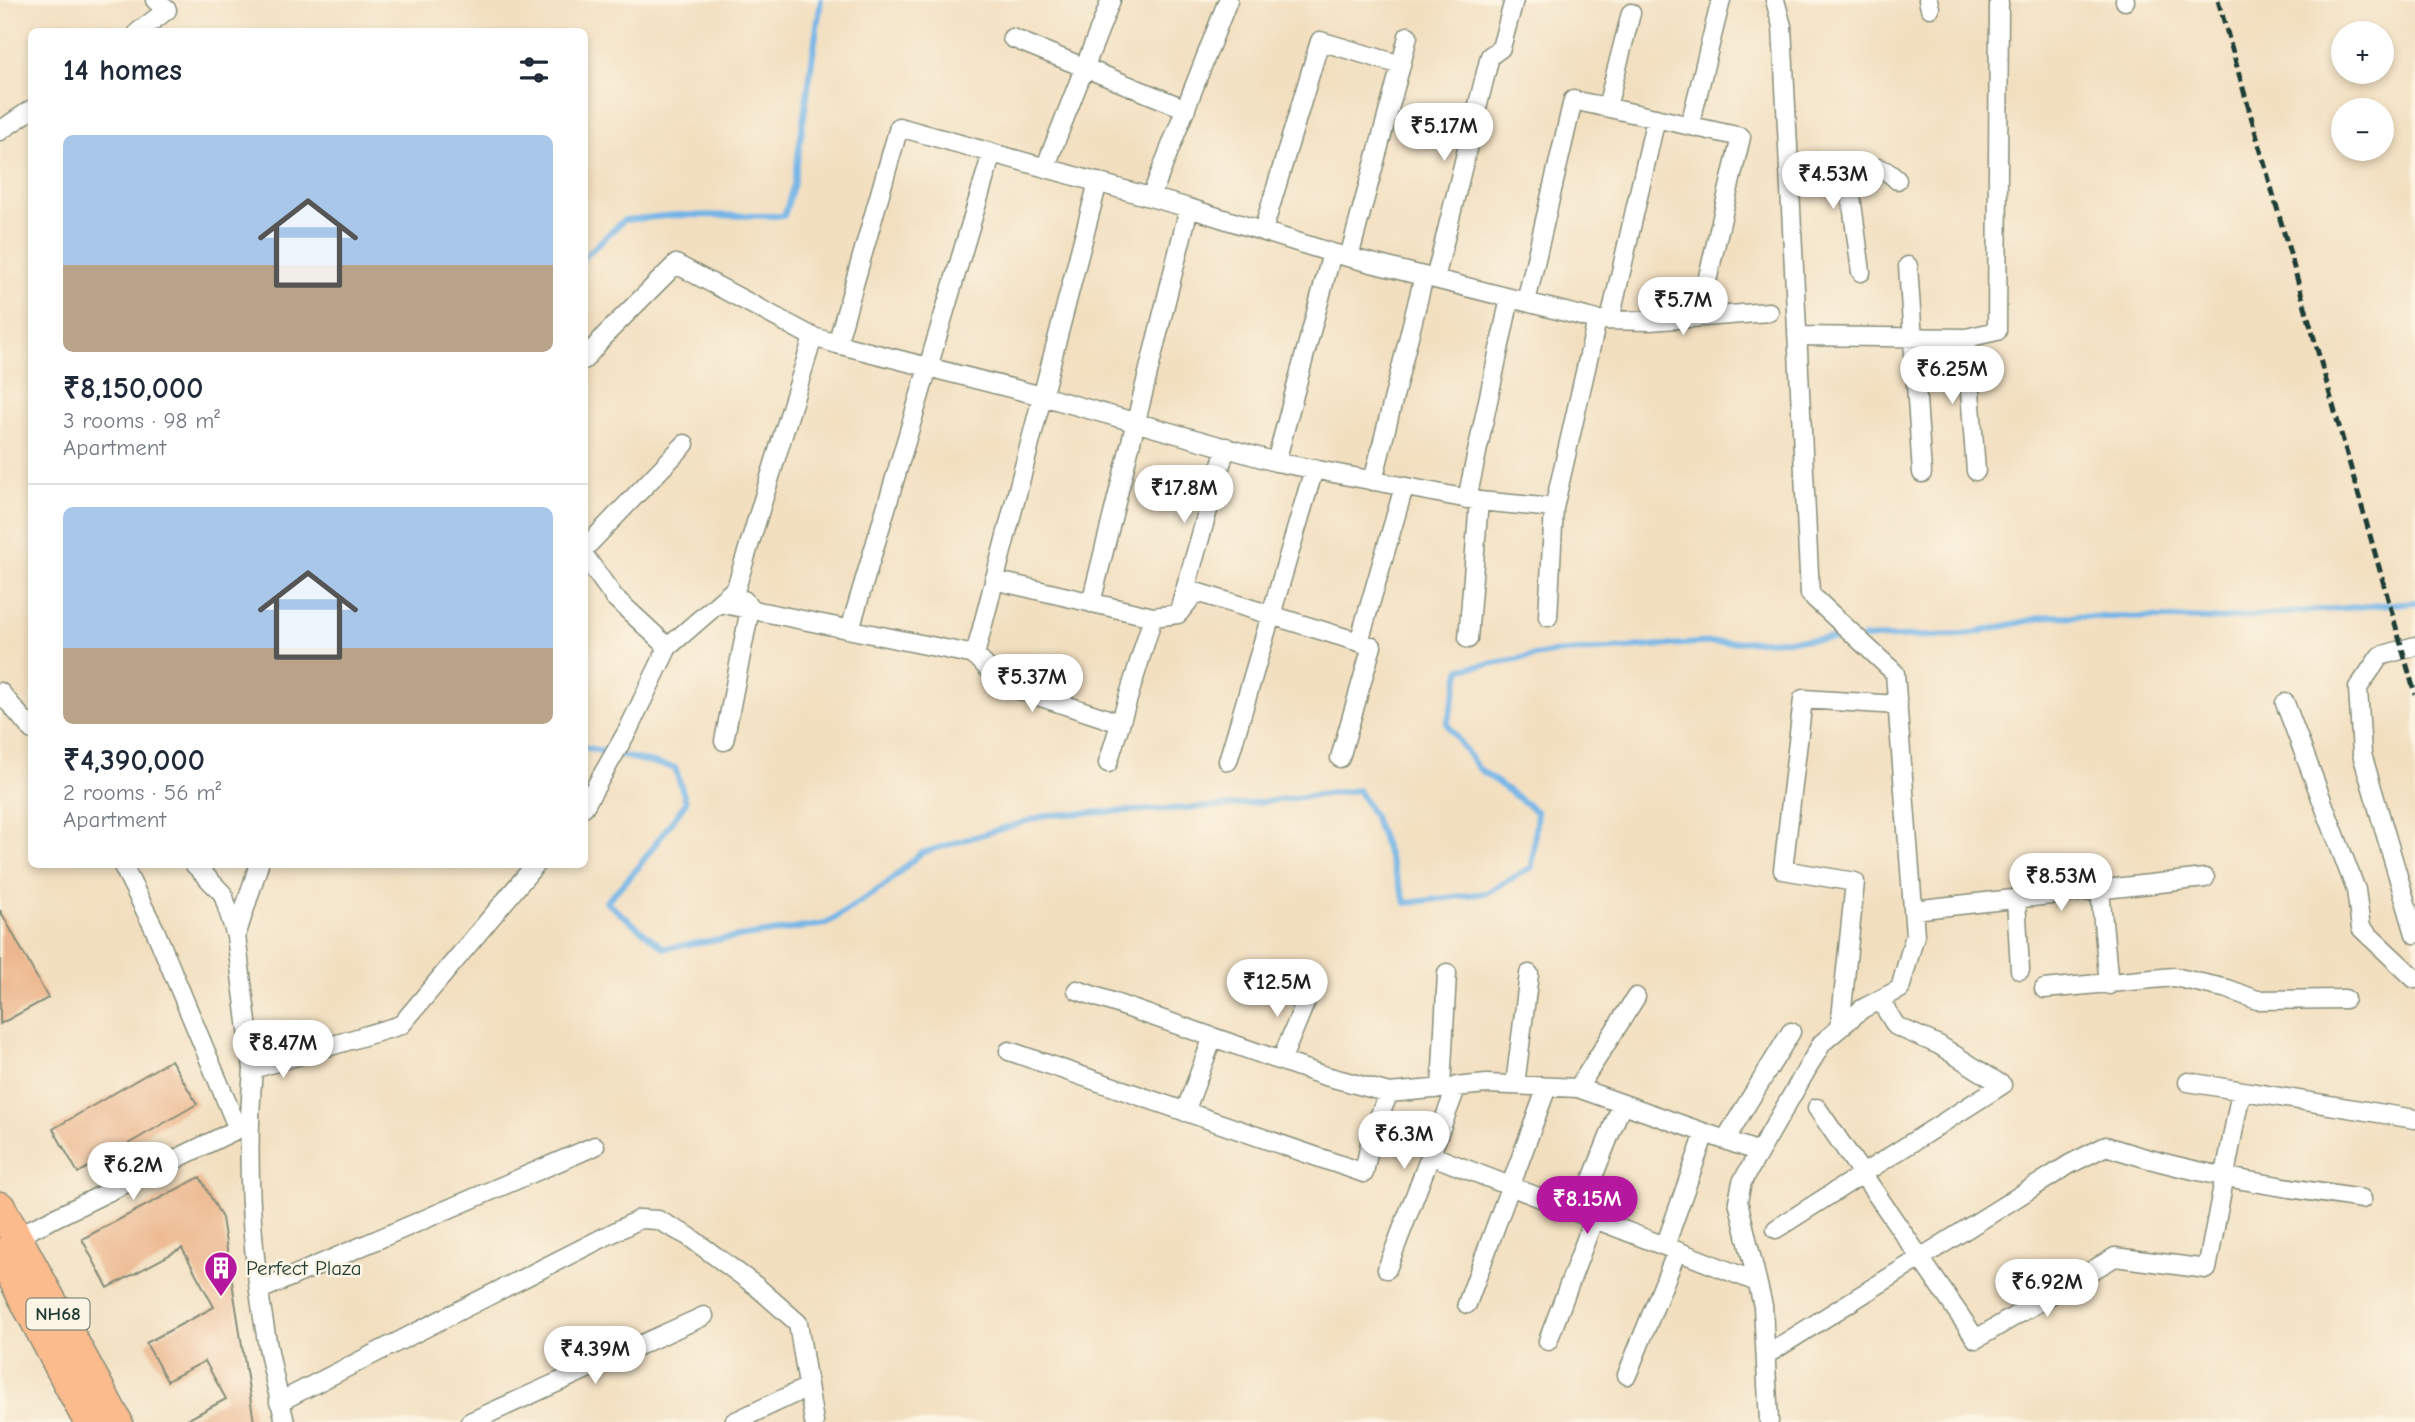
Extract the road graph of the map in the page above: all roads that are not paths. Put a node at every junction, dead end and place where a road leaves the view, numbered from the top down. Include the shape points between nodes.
1 (155, 0) edge
2 (1111, 0) edge
3 (1228, 0) edge
4 (1514, 0) edge
5 (1721, 0) edge
6 (1775, 0) edge
7 (1999, 3) dead end
8 (1631, 13) dead end
9 (143, 28) edge
10 (1408, 36) dead end
11 (1012, 38) dead end
12 (1401, 65) junction
13 (1084, 67) junction
14 (1607, 107) junction
15 (1186, 108) junction
16 (28, 112) edge
17 (1656, 118) junction
18 (1690, 125) junction
19 (0, 131) edge
20 (992, 153) junction
21 (1045, 168) junction
22 (1789, 169) junction
23 (1848, 173) junction
24 (1897, 180) dead end
25 (1098, 182) junction
26 (1151, 197) junction
27 (1189, 208) junction
28 (1263, 231) junction
29 (1341, 255) junction
30 (1908, 266) dead end
31 (1861, 272) dead end
32 (1429, 277) junction
33 (1518, 300) junction
34 (1769, 312) dead end
35 (1699, 315) junction
36 (1603, 320) junction
37 (1797, 336) junction
38 (1912, 336) junction
39 (813, 337) junction
40 (1966, 338) junction
41 (837, 344) junction
42 (588, 355) edge
43 (927, 367) junction
44 (1042, 396) junction
45 (1136, 422) junction
46 (685, 444) dead end
47 (1226, 447) junction
48 (1276, 462) junction
49 (1314, 469) junction
50 (1976, 471) dead end
51 (1922, 473) dead end
52 (1373, 481) junction
53 (1404, 487) junction
54 (1473, 500) junction
55 (1554, 508) junction
56 (588, 545) edge
57 (588, 561) edge
58 (994, 580) junction
59 (736, 588) junction
60 (719, 603) junction
61 (1091, 603) junction
62 (750, 609) junction
63 (1178, 614) junction
64 (1271, 615) junction
65 (1153, 617) junction
66 (1548, 617) dead end
67 (850, 629) junction
68 (1468, 639) dead end
69 (1359, 642) junction
70 (2415, 646) edge
71 (668, 647) junction
72 (975, 655) junction
73 (3, 695) edge
74 (2285, 703) dead end
75 (1898, 705) junction
76 (1120, 723) junction
77 (28, 727) edge
78 (724, 741) dead end
79 (1340, 758) dead end
80 (1228, 761) dead end
81 (1108, 763) dead end
82 (588, 802) edge
83 (124, 868) edge
84 (198, 868) edge
85 (258, 868) edge
86 (533, 868) edge
87 (2205, 878) dead end
88 (2099, 890) junction
89 (2016, 899) junction
90 (1913, 910) junction
91 (2415, 934) edge
92 (236, 936) junction
93 (2020, 970) dead end
94 (1447, 973) dead end
95 (1529, 974) dead end
96 (2415, 979) edge
97 (2109, 985) junction
98 (2044, 989) dead end
99 (1077, 990) dead end
100 (1310, 991) dead end
101 (1636, 997) dead end
102 (2345, 999) dead end
103 (1880, 1000) junction
104 (1840, 1028) junction
105 (1791, 1032) dead end
106 (1213, 1037) junction
107 (1009, 1051) dead end
108 (1281, 1061) junction
109 (253, 1069) junction
110 (2188, 1082) dead end
111 (1515, 1085) junction
112 (1449, 1087) junction
113 (1547, 1087) junction
114 (1578, 1088) junction
115 (2241, 1091) junction
116 (1389, 1093) junction
117 (1622, 1104) junction
118 (1817, 1108) dead end
119 (1185, 1112) junction
120 (2415, 1119) edge
121 (243, 1126) junction
122 (1705, 1133) junction
123 (1724, 1140) junction
124 (595, 1146) dead end
125 (1759, 1152) junction
126 (1430, 1155) junction
127 (1862, 1174) junction
128 (2224, 1178) junction
129 (1511, 1186) junction
130 (2362, 1199) dead end
131 (0, 1206) edge
132 (1587, 1215) junction
133 (1776, 1229) dead end
134 (5, 1245) edge
135 (1671, 1248) junction
136 (1920, 1258) junction
137 (1387, 1269) dead end
138 (1757, 1282) junction
139 (260, 1290) junction
140 (1466, 1304) dead end
141 (704, 1316) dead end
142 (1548, 1341) dead end
143 (1766, 1355) junction
144 (1627, 1375) dead end
145 (808, 1387) junction
146 (279, 1402) junction
147 (89, 1422) edge
148 (117, 1422) edge
149 (285, 1422) edge
150 (470, 1422) edge
151 (734, 1422) edge
152 (814, 1422) edge
153 (1769, 1422) edge

1 - 9 street via 167,10
2 - 13 street
3 - 15 street
4 - 32 street via 1501,48 1490,56
5 - 18 street
6 - 22 street via 1782,26
7 - 40 street via 1997,331
8 - 14 street
10 - 12 street
11 - 13 street
12 - 28 street via 1320,41
12 - 29 street
13 - 15 street
13 - 21 street
14 - 17 street
14 - 33 street via 1573,100
15 - 26 street
16 - 19 street
17 - 18 street
17 - 36 street
18 - 35 street via 1741,137
20 - 21 street
20 - 41 street via 899,127
20 - 43 street
21 - 25 street
22 - 23 street
22 - 37 street
23 - 24 street via 1869,165 1888,171
23 - 31 street
25 - 26 street
25 - 44 street
26 - 27 street
27 - 28 street
27 - 45 street
28 - 29 street
29 - 32 street
29 - 48 street
30 - 38 street
32 - 33 street
32 - 52 street
33 - 36 street
33 - 54 street
34 - 35 street
35 - 36 street
36 - 55 street
37 - 38 street
37 - 75 street via 1810,594 1895,673
38 - 40 street
38 - 51 street
39 - 41 street
39 - 42 street via 676,264
39 - 59 street
40 - 50 street
41 - 43 street
43 - 44 street
43 - 67 street
44 - 45 street
44 - 58 street
45 - 47 street
45 - 61 street
46 - 56 street
47 - 48 street
47 - 63 street
48 - 49 street
49 - 52 street
49 - 64 street
52 - 53 street
53 - 54 street
53 - 69 street
54 - 55 street
54 - 68 street
55 - 66 street
57 - 71 street via 614,597
58 - 61 street
58 - 72 street
59 - 60 street
59 - 62 street
60 - 62 street
60 - 71 street
61 - 65 street
62 - 67 street
62 - 78 street
63 - 64 street via 1196,592
63 - 65 street
64 - 69 street
64 - 80 street
65 - 76 street
67 - 72 street
69 - 79 street via 1372,646
70 - 91 street via 2380,656 2358,688 2362,754
71 - 82 street
72 - 76 street via 1004,685
73 - 77 street
74 - 96 street via 2356,890 2361,928
75 - 90 street
75 - 104 street via 1803,699 1783,870 1854,882
76 - 81 street
83 - 121 street
84 - 92 street via 223,894
85 - 92 street
86 - 109 street via 401,1025
87 - 88 street
88 - 89 street
88 - 97 street
89 - 90 street
89 - 93 street
90 - 103 street via 1915,935 1900,989
92 - 109 street
94 - 112 street
95 - 111 street
97 - 98 street
97 - 102 street via 2174,977 2257,1000
99 - 106 street
100 - 108 street
101 - 114 street
103 - 104 street
103 - 127 street via 1896,1026 1939,1045 2002,1085
104 - 125 street via 1822,1043
105 - 123 street
106 - 108 street
106 - 119 street
107 - 119 street
108 - 116 street
109 - 121 street
110 - 115 street
111 - 112 street
111 - 113 street
112 - 116 street
112 - 126 street
113 - 114 street
113 - 129 street
114 - 117 street
115 - 120 street
115 - 128 street
116 - 119 street via 1364,1173
117 - 122 street
117 - 132 street
118 - 127 street
121 - 134 street
121 - 139 street
122 - 123 street
122 - 135 street
123 - 125 street
124 - 139 street
125 - 138 street via 1742,1182 1738,1201
126 - 129 street
126 - 137 street
127 - 133 street
127 - 136 street
128 - 130 street
128 - 136 street via 2106,1146
128 - 136 street via 2207,1269 2115,1257 1976,1339
129 - 132 street
129 - 140 street
131 - 134 highway, NH68
132 - 135 street
132 - 142 street
134 - 147 highway, NH68
134 - 148 highway, NH68
135 - 138 street
135 - 144 street
136 - 143 street
138 - 143 street
139 - 146 street
141 - 150 street
143 - 153 street
145 - 146 street via 798,1323 688,1236 658,1220 640,1219
145 - 151 street
145 - 152 street
146 - 149 street

